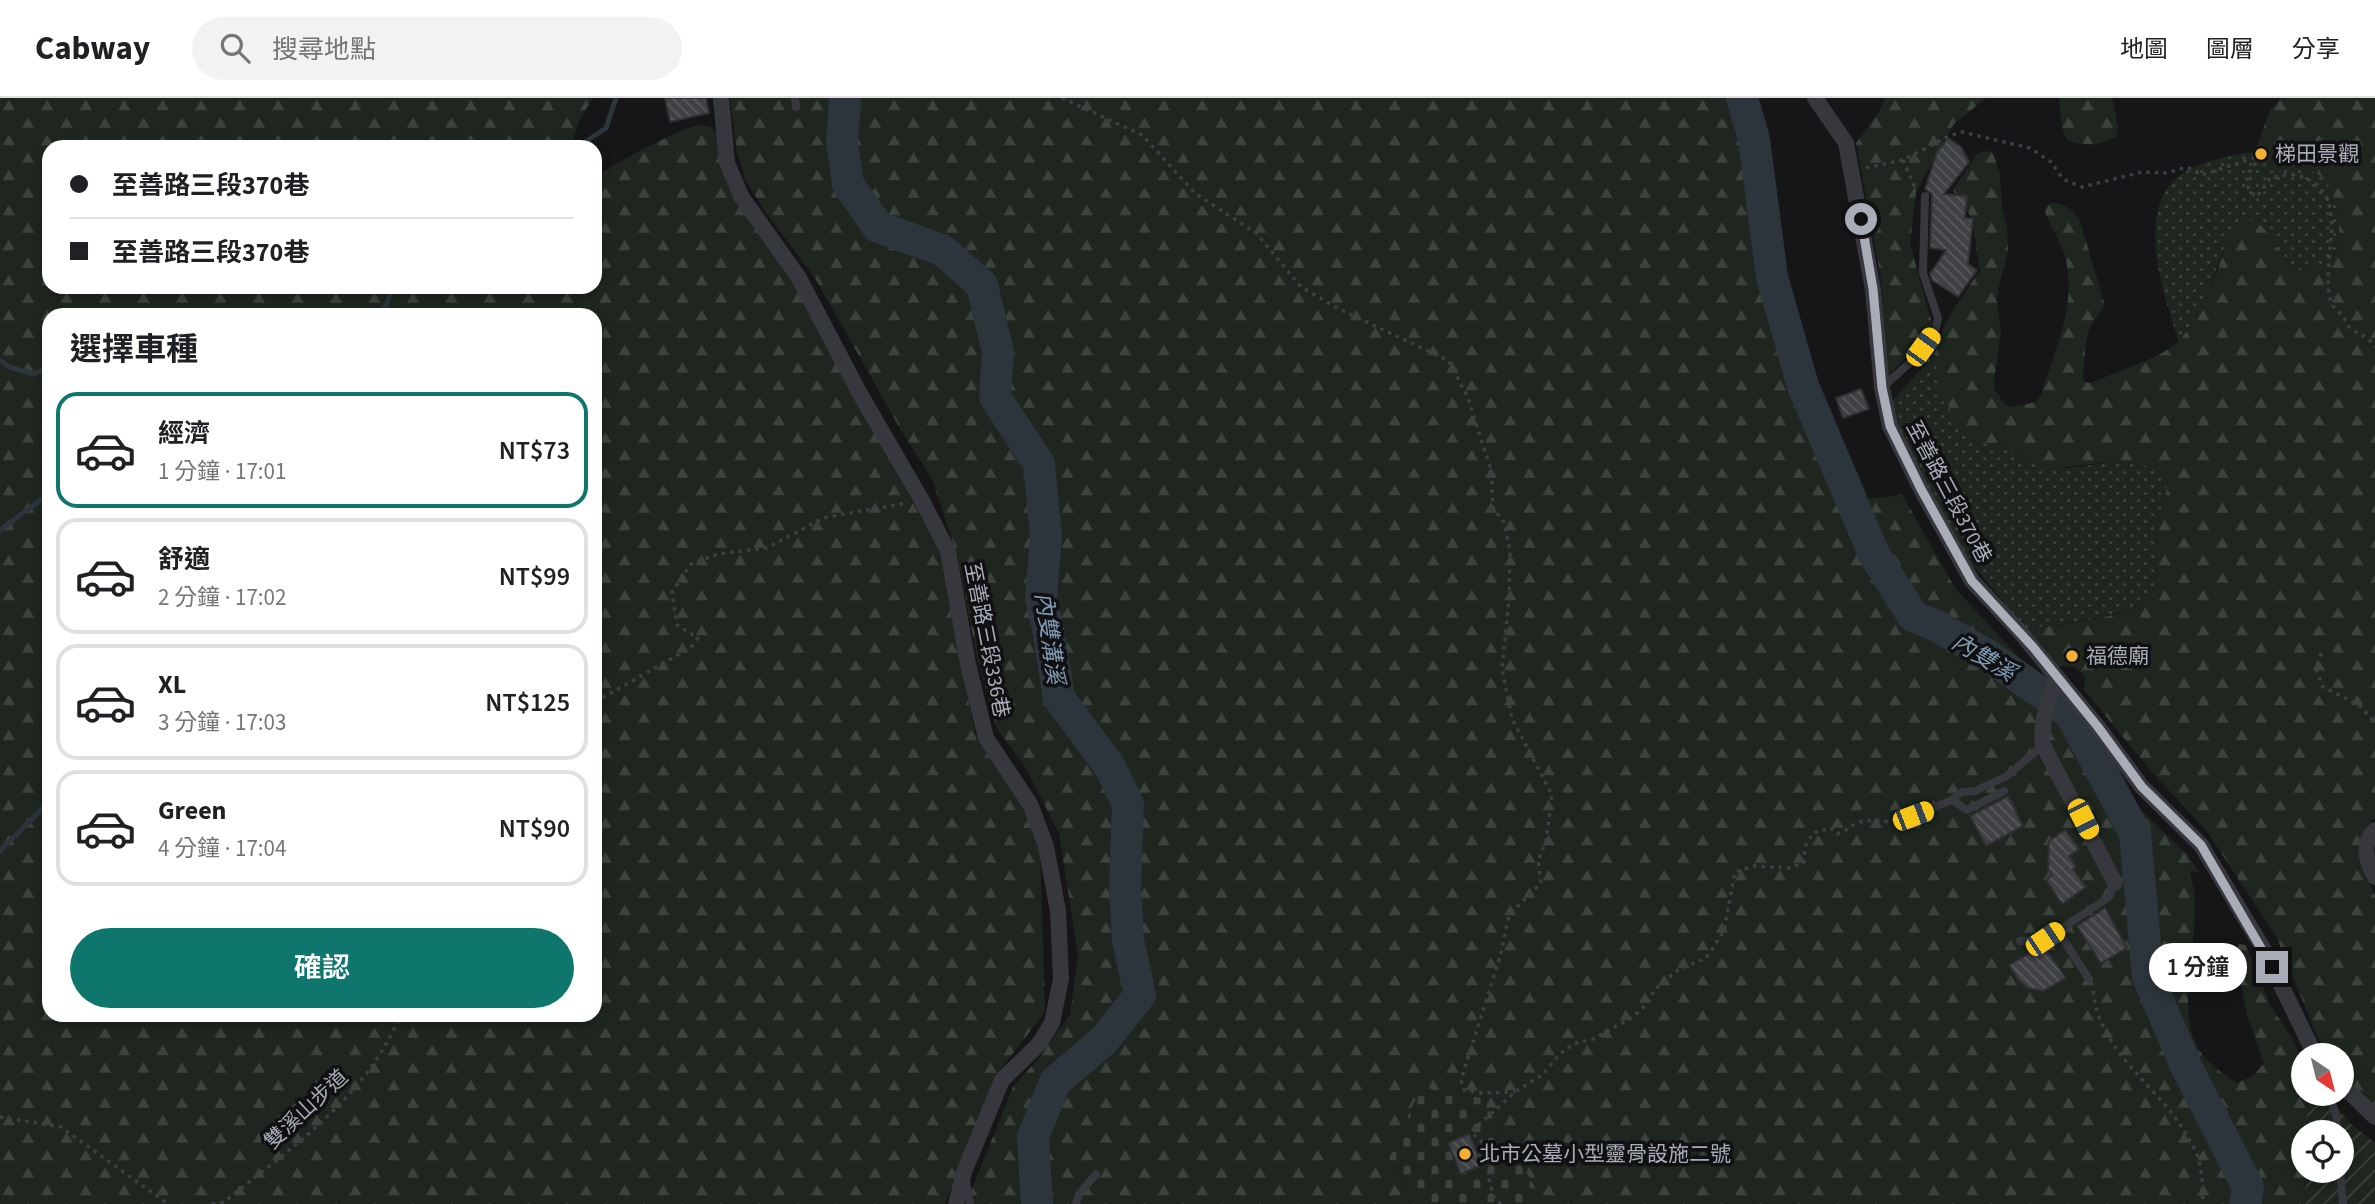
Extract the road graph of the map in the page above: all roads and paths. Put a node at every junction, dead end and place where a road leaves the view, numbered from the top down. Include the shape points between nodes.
1 (721, 98) edge
2 (1062, 98) edge
3 (1815, 98) edge
4 (1903, 160) junction
5 (1853, 172) junction
6 (1925, 195) joint
7 (2375, 347) edge
8 (1882, 388) junction
9 (921, 499) junction
10 (2320, 653) dead end
11 (2057, 677) junction
12 (602, 698) edge
13 (2375, 723) edge
14 (2043, 745) junction
15 (2004, 792) dead end
16 (1952, 800) junction
17 (1913, 816) joint
18 (2375, 830) edge
19 (2375, 877) edge
20 (2115, 883) joint
21 (2057, 930) junction
22 (2020, 941) dead end
23 (2089, 979) joint
24 (397, 1022) edge
25 (2309, 1043) edge
26 (1515, 1092) junction
27 (2354, 1097) edge
28 (0, 1116) edge
29 (2375, 1117) edge
30 (964, 1172) junction
31 (1096, 1174) dead end
32 (2341, 1183) edge
33 (168, 1204) edge
34 (212, 1204) edge
35 (956, 1204) edge
36 (970, 1204) edge
37 (1076, 1204) edge
38 (1501, 1204) edge
39 (2203, 1204) edge
40 (2343, 1204) edge

1 - 9 street, 至善路三段336巷 via 727,163 741,196 799,278
2 - 26 path via 1142,135 1196,194 1256,233 1301,287 1449,361 1468,398 1491,470 1493,508 1504,522 1510,551 1502,669 1512,719 1552,795 1546,841 1538,862 1541,883 1509,915 1461,1080 1464,1090
3 - 5 street, 至善路三段370巷 via 1846,144
4 - 5 path
4 - 6 path via 1913,188
4 - 7 path via 1962,132 2030,148 2051,162 2063,179 2082,187 2142,172 2166,173 2187,167 2203,175 2261,158 2246,180 2257,197 2270,178 2294,174 2321,186 2332,227 2328,287 2332,306
5 - 8 street, 至善路三段370巷 via 1873,289
6 - 8 lane via 1923,273 1938,318 1936,328 1916,358
8 - 11 street, 至善路三段370巷 via 1890,426 1972,581
9 - 12 path via 823,518 767,548 718,554 691,564 672,592 677,625 698,638 690,648
9 - 30 street, 至善路三段336巷 via 948,551 986,738 1030,804 1046,846 1058,911 1061,979 1052,1023 1039,1044 1002,1080
10 - 13 path via 2316,669 2323,687 2359,705
11 - 14 street via 2043,719
11 - 25 street, 至善路三段370巷 via 2142,787 2201,845 2264,950
14 - 16 lane via 2007,776
14 - 20 street
15 - 16 lane via 1967,810
16 - 17 lane
17 - 26 path via 1905,824 1858,822 1838,834 1831,828 1813,833 1804,862 1791,868 1754,866 1735,873 1724,931 1706,957 1678,970 1633,1017 1593,1039 1573,1044 1542,1075
18 - 19 street via 2368,836 2365,852
20 - 21 lane via 2108,898
21 - 22 lane via 2045,939
21 - 23 lane
23 - 39 path via 2095,1010 2114,1048 2177,1119 2193,1148 2199,1160
24 - 34 path, 雙溪山步道 via 372,1068 318,1125 224,1202
26 - 38 path via 1471,1132 1483,1144 1492,1165 1488,1177
27 - 29 street
28 - 33 path via 61,1127
30 - 35 street, 至善路三段336巷
30 - 36 lane
31 - 37 lane
32 - 40 lane

